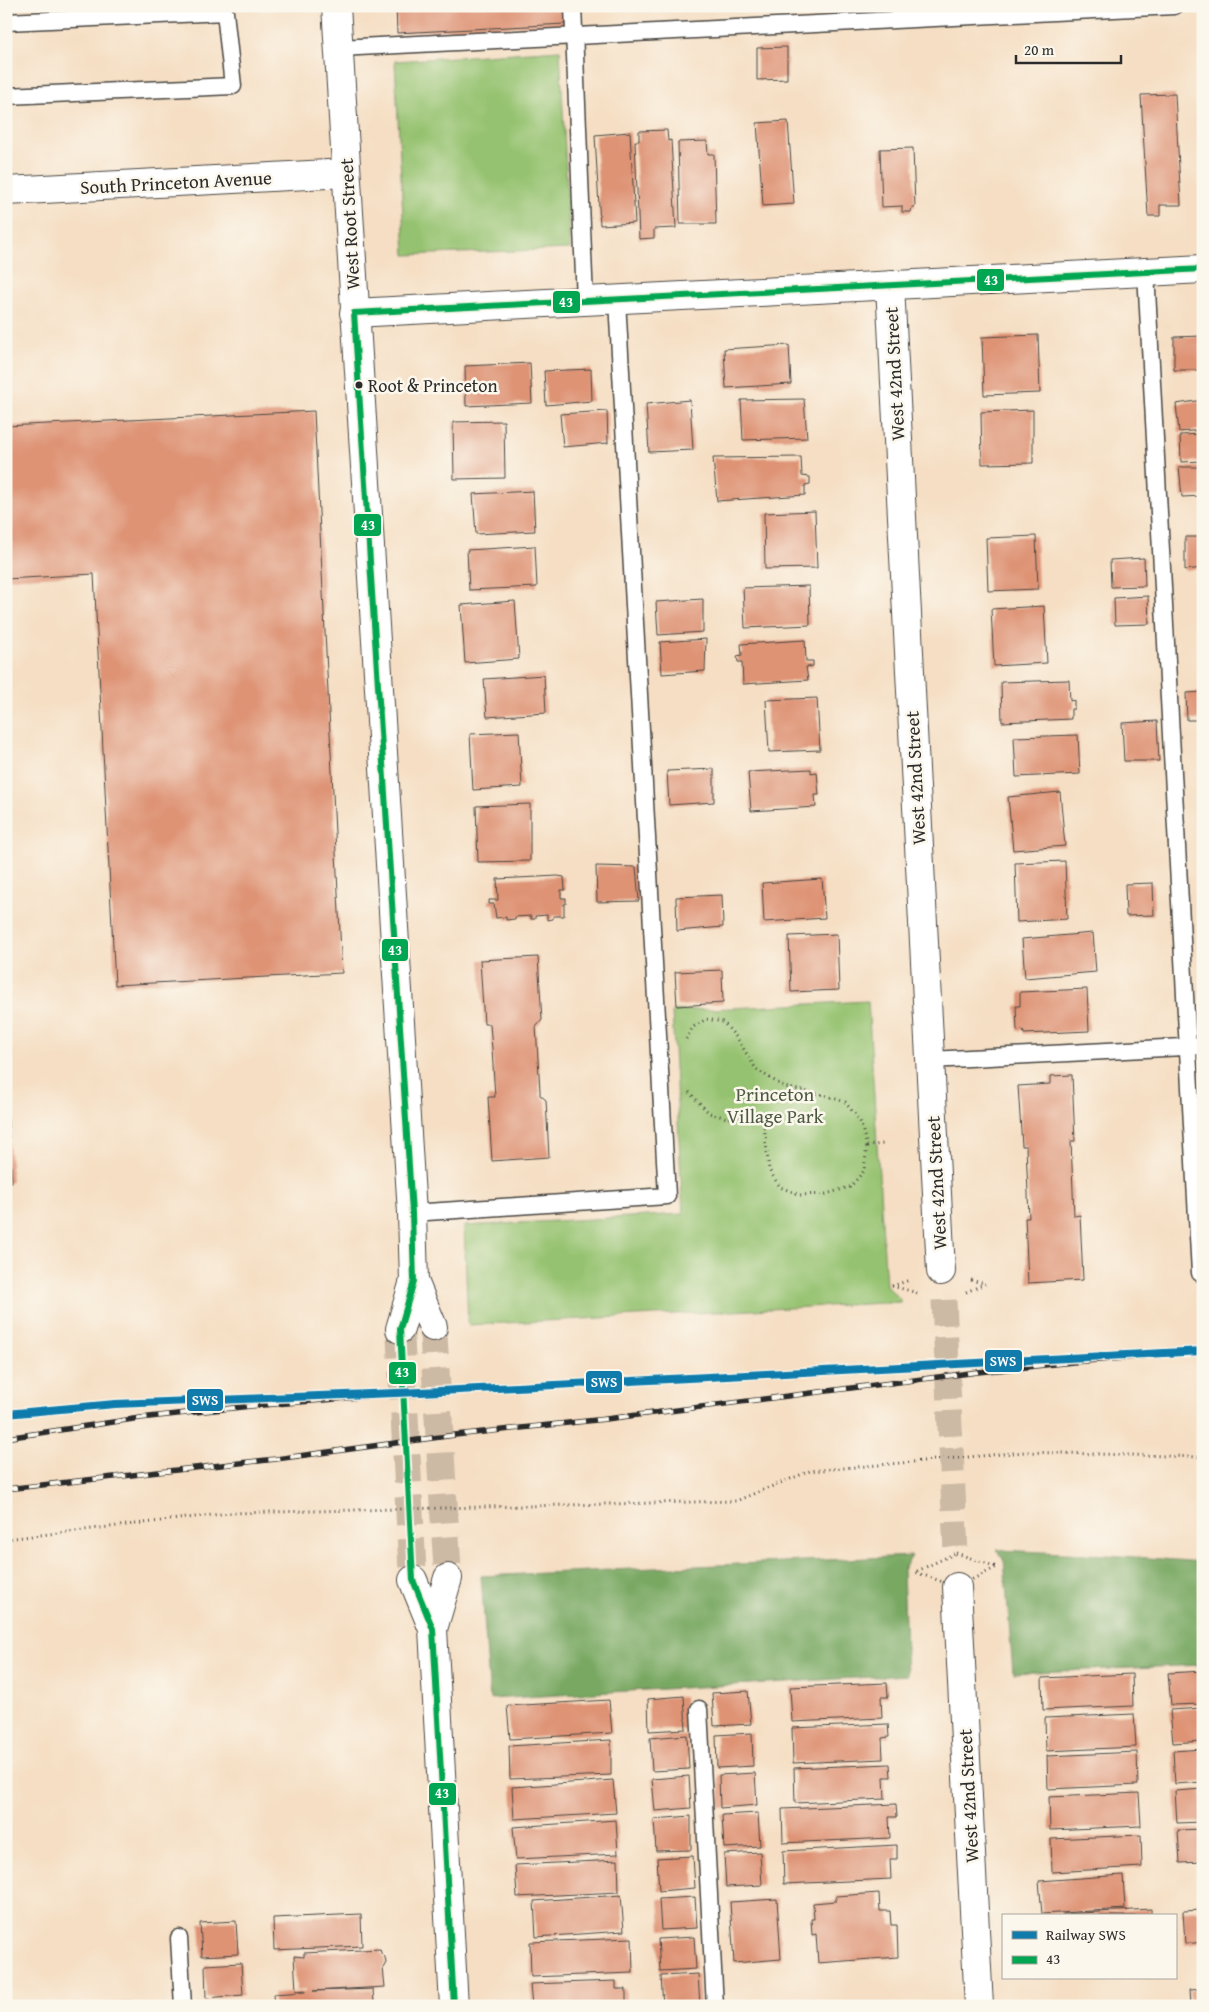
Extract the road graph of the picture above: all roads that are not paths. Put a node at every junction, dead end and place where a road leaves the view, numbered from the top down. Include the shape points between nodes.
1 (336, 6) edge
2 (573, 6) edge
3 (1174, 6) edge
4 (6, 22) edge
5 (574, 36) junction
6 (339, 48) junction
7 (6, 96) edge
8 (346, 173) junction
9 (6, 191) edge
10 (1203, 269) edge
11 (1146, 272) junction
12 (890, 285) junction
13 (617, 300) junction
14 (586, 301) junction
15 (354, 313) junction
16 (1195, 1046) edge
17 (930, 1060) junction
18 (412, 1213) junction
19 (941, 1271) tunnel mouth
20 (1200, 1273) dead end
21 (414, 1280) junction
22 (433, 1326) tunnel mouth
23 (400, 1329) tunnel mouth
24 (448, 1578) tunnel mouth
25 (413, 1580) tunnel mouth
26 (957, 1587) dead end
27 (434, 1630) junction
28 (699, 1709) dead end
29 (179, 1938) dead end
30 (183, 2006) edge
31 (454, 2006) edge
32 (715, 2006) edge
33 (979, 2006) edge

1 - 6 street, West Root Street
2 - 5 lane
3 - 5 lane
4 - 7 lane via 225,12 232,86
5 - 6 lane
5 - 14 lane
6 - 8 street, West Root Street
8 - 9 street, South Princeton Avenue
8 - 15 street, West Root Street
10 - 11 street
11 - 12 street
11 - 16 lane
12 - 13 street
12 - 17 street, West 42nd Street
13 - 14 street
13 - 18 lane via 667,1196
14 - 15 street
15 - 18 street, West Root Street
16 - 17 lane
16 - 20 lane
17 - 19 street, West 42nd Street
18 - 21 street, West Root Street
21 - 22 street, West Root Street
21 - 23 street, West Root Street
24 - 27 street
25 - 27 street
26 - 33 street, West 42nd Street
27 - 31 street
28 - 32 lane
29 - 30 lane

